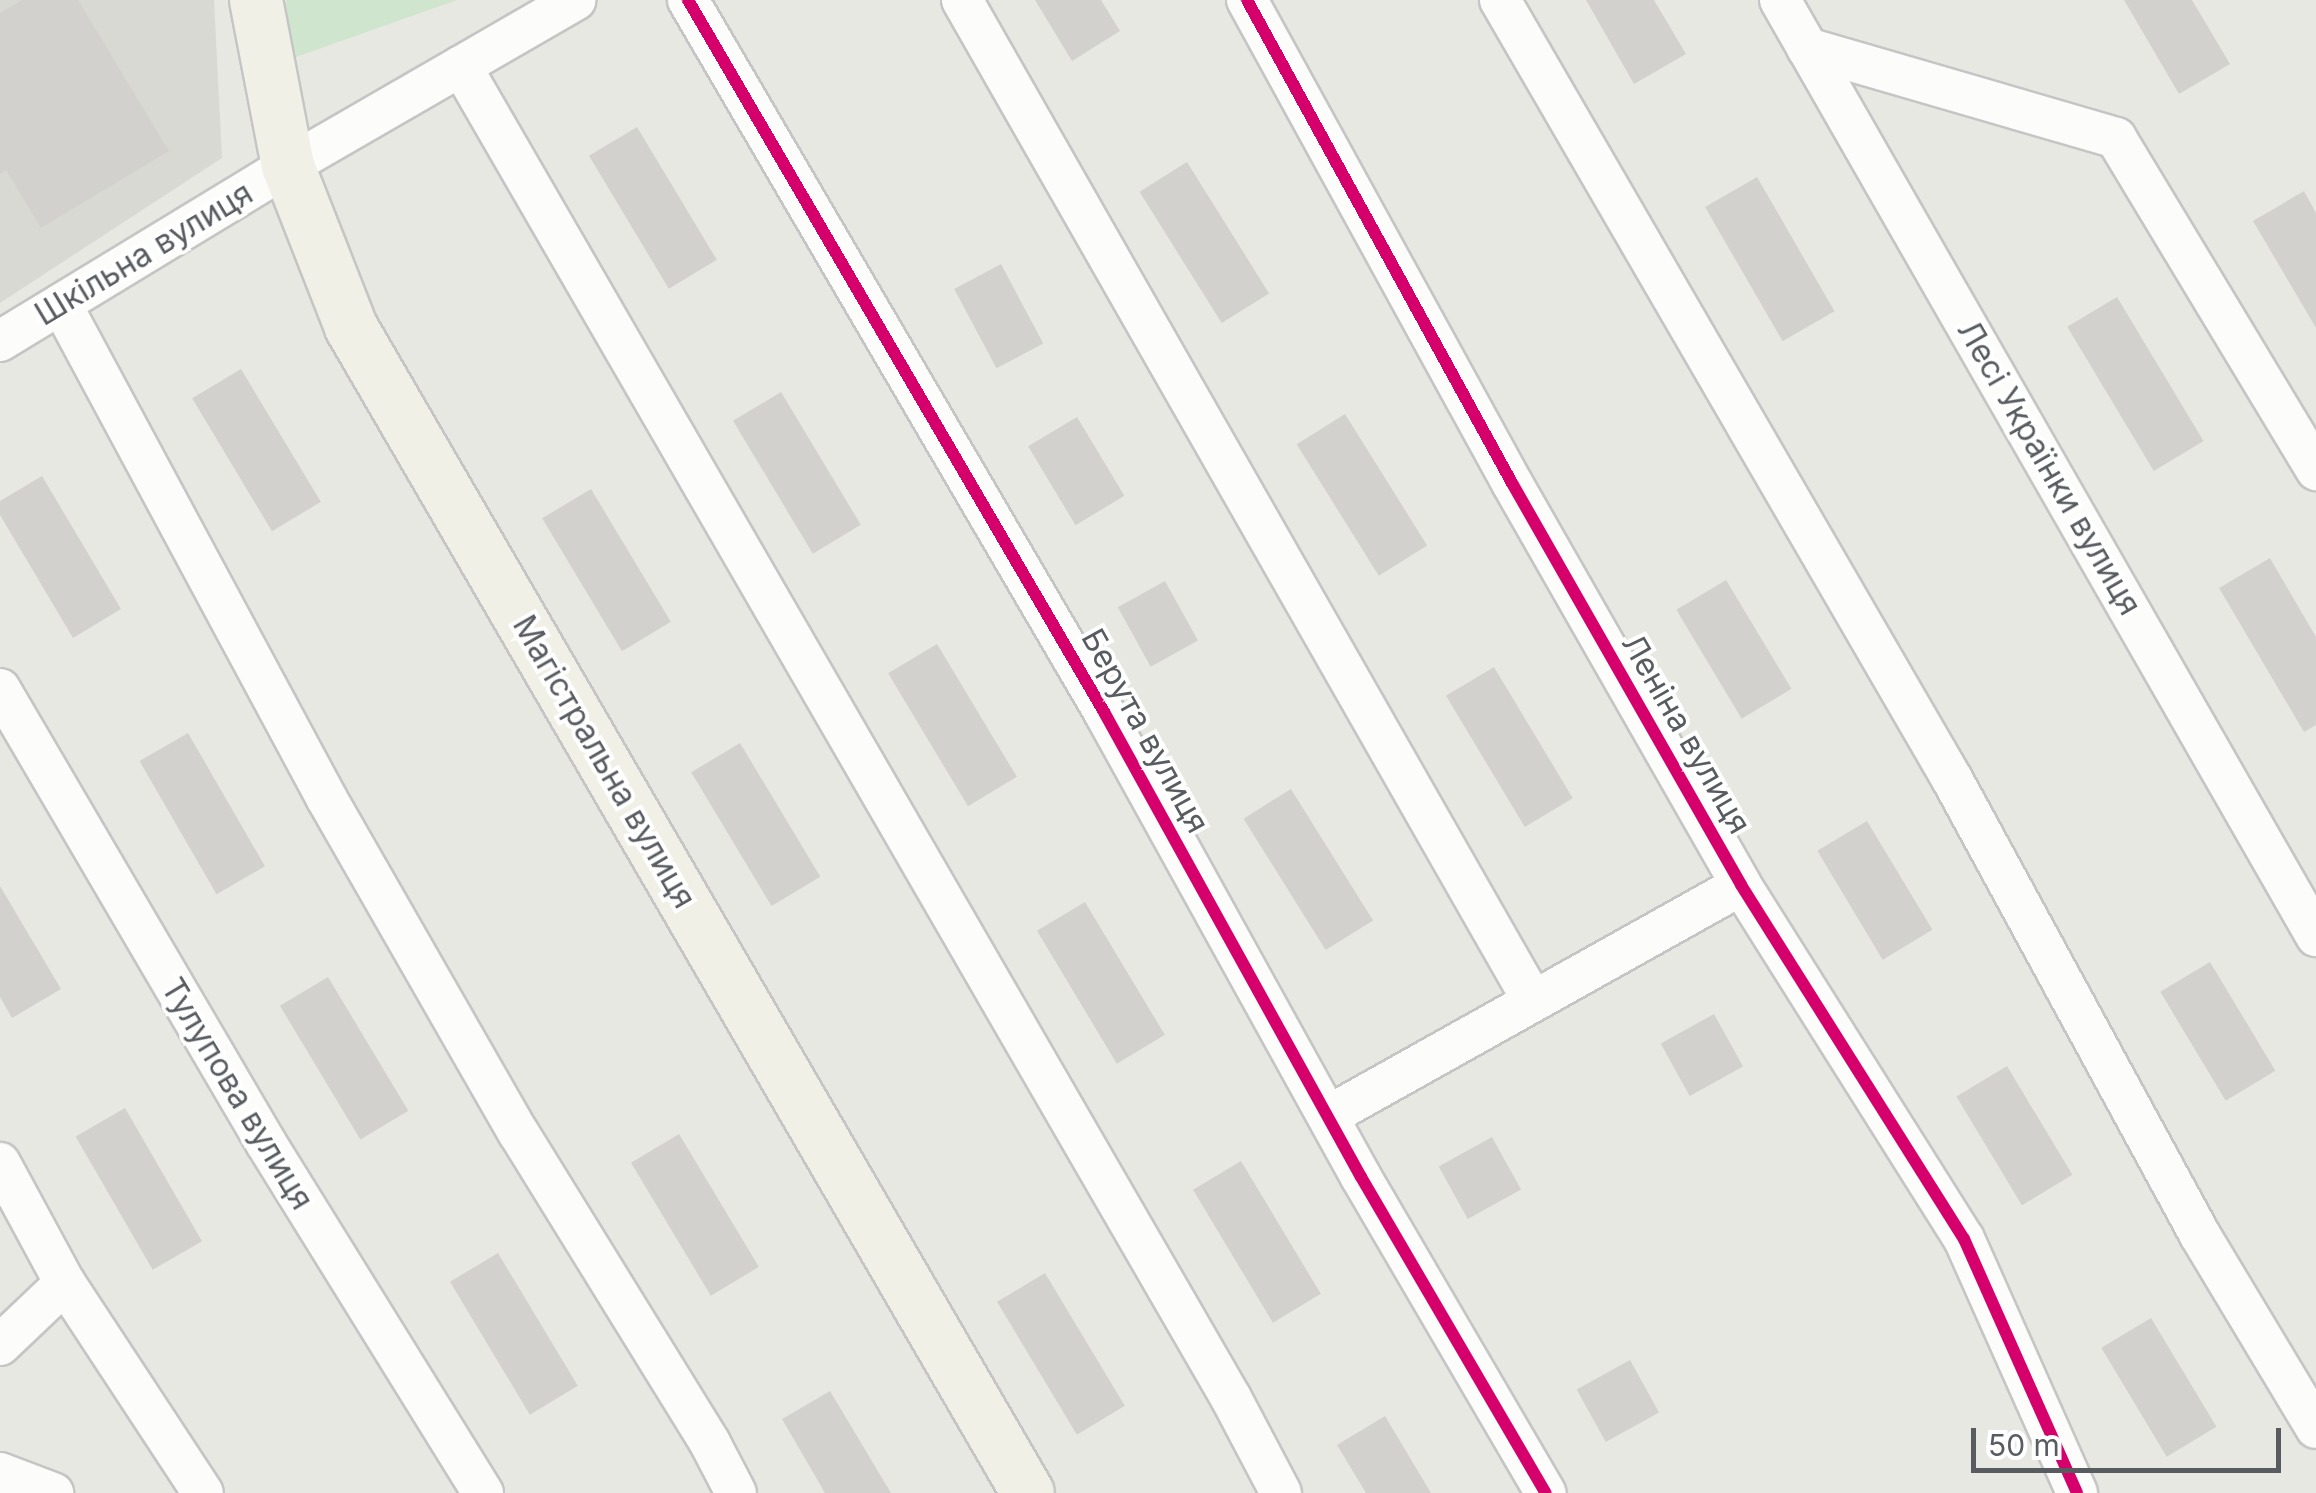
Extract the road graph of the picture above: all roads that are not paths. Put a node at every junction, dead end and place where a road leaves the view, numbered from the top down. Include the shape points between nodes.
1 (256, 0) edge
2 (575, 0) edge
3 (688, 0) edge
4 (962, 0) edge
5 (1247, 0) edge
6 (1500, 0) edge
7 (1780, 0) edge
8 (1807, 48) junction
9 (461, 66) junction
10 (288, 166) junction
11 (61, 304) junction
12 (0, 341) edge
13 (2316, 470) edge
14 (0, 690) edge
15 (1741, 885) junction
16 (2316, 936) edge
17 (1532, 1001) junction
18 (1328, 1116) junction
19 (0, 1163) edge
20 (65, 1283) junction
21 (0, 1344) edge
22 (2316, 1428) edge
23 (0, 1473) edge
24 (53, 1493) edge
25 (203, 1493) edge
26 (483, 1493) edge
27 (736, 1493) edge
28 (1028, 1493) edge
29 (1281, 1493) edge
30 (1546, 1493) edge
31 (2078, 1493) edge

1 - 10 main road, Магістральна вулиця
2 - 9 street, Шкільна вулиця
3 - 18 street, Берута вулиця via 1104,712
4 - 17 street
5 - 15 street, Леніна вулиця
6 - 22 street via 1952,779 2200,1235
7 - 8 street, Лесі Українки вулиця
8 - 13 street via 2116,138
8 - 16 street, Лесі Українки вулиця
9 - 10 street, Шкільна вулиця
9 - 29 street
10 - 11 street, Шкільна вулиця
10 - 28 main road, Магістральна вулиця via 351,328
11 - 12 street, Шкільна вулиця
11 - 27 street via 327,798
14 - 26 street, Тулупова вулиця via 246,1109
15 - 17 street
15 - 31 street, Леніна вулиця via 1964,1239
17 - 18 street
18 - 30 street, Берута вулиця
19 - 20 street
20 - 21 street
20 - 25 street
23 - 24 street

